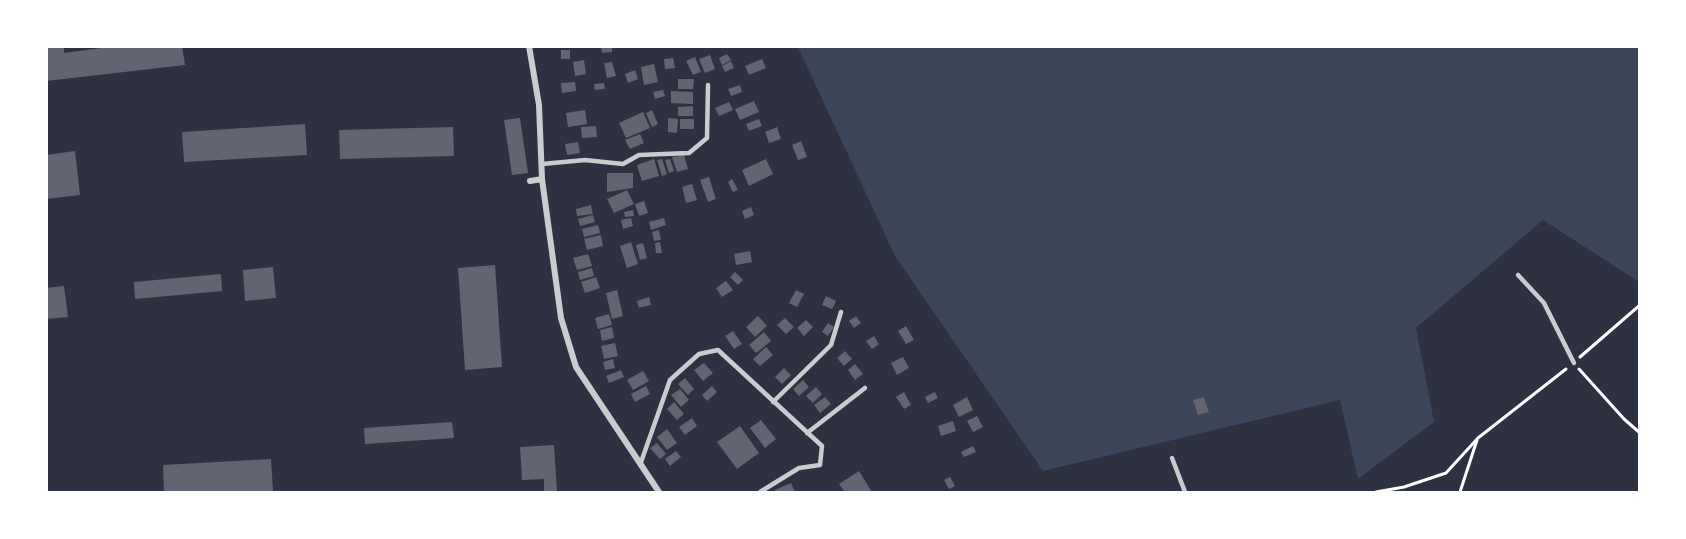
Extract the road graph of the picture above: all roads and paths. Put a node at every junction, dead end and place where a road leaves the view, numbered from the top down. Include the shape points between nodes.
1 (529, 46) edge
2 (708, 85) dead end
3 (542, 164) junction
4 (542, 179) junction
5 (530, 181) dead end
6 (1518, 275) dead end
7 (1640, 305) edge
8 (841, 312) dead end
9 (1574, 363) junction
10 (865, 388) dead end
11 (773, 402) junction
12 (807, 433) junction
13 (1640, 433) edge
14 (1478, 438) junction
15 (1172, 458) dead end
16 (640, 465) junction
17 (659, 492) edge
18 (760, 492) edge
19 (1185, 492) edge
20 (1376, 492) edge
21 (1460, 492) edge

1 - 3 street via 539,105
2 - 3 lane via 707,138 689,153 639,155 623,164 585,160
3 - 4 street
4 - 5 street
4 - 16 street via 561,318 576,367
6 - 9 lane via 1544,303
7 - 9 path
8 - 11 lane via 831,345
9 - 13 path
9 - 14 path
10 - 12 lane
11 - 12 lane
11 - 16 lane via 718,350 699,354 670,380
12 - 18 lane via 822,446 820,465 799,468
14 - 20 path via 1446,473
14 - 21 path
15 - 19 lane
16 - 17 street

